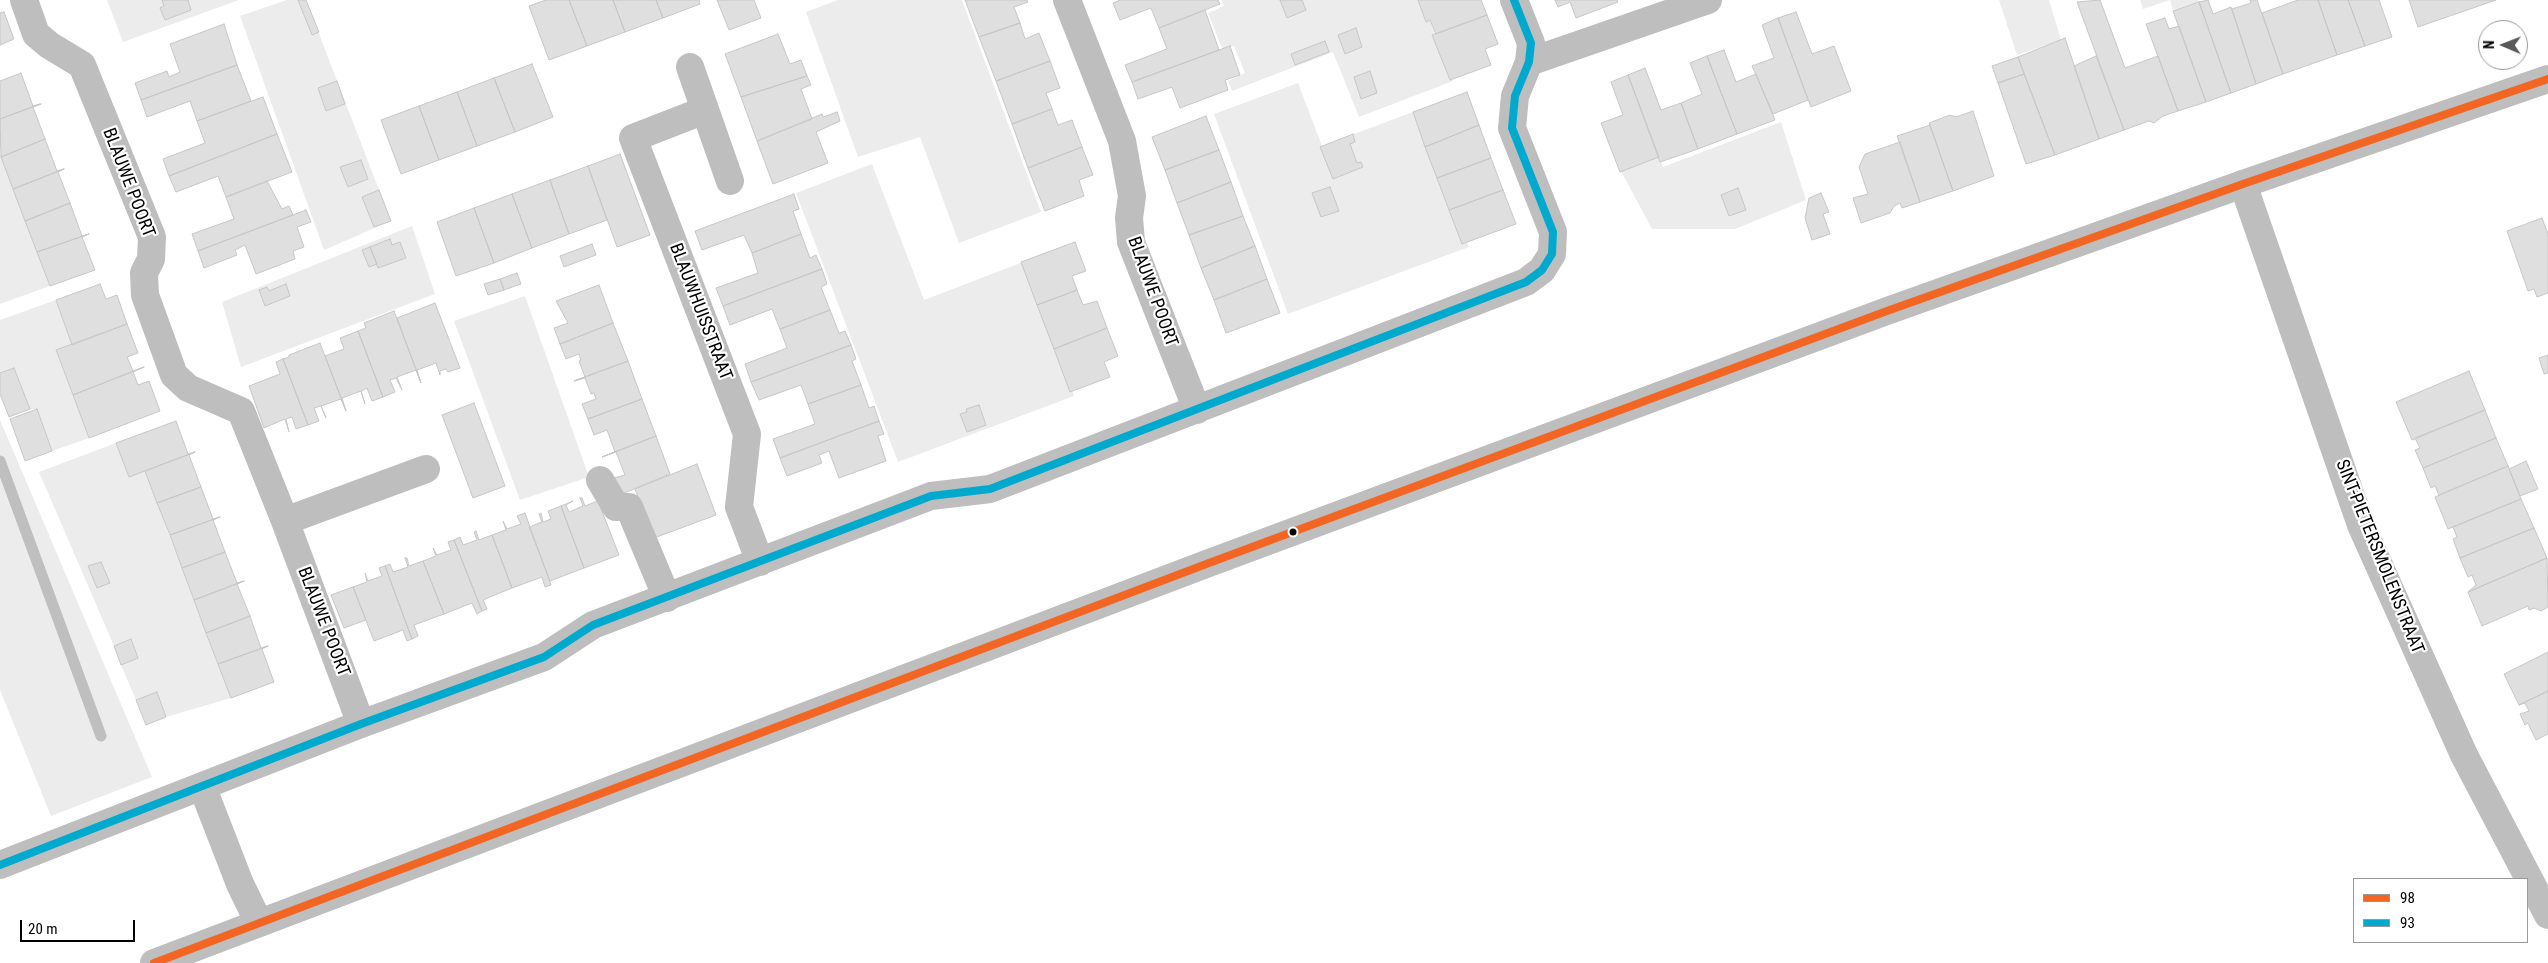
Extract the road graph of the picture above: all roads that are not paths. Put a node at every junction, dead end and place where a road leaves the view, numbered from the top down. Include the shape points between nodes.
1 (24, 0) edge
2 (1068, 0) edge
3 (1514, 0) edge
4 (1708, 0) edge
5 (1529, 62) junction
6 (690, 67) dead end
7 (2548, 79) edge
8 (705, 110) junction
9 (730, 181) dead end
10 (2243, 184) junction
11 (1197, 410) junction
12 (426, 469) dead end
13 (600, 480) dead end
14 (285, 521) junction
15 (760, 562) junction
16 (667, 598) junction
17 (361, 724) junction
18 (202, 786) junction
19 (0, 865) edge
20 (2548, 915) edge
21 (259, 923) junction
22 (154, 963) edge

1 - 14 street, BLAUWE POORT via 36,34 82,64 152,237 151,258 144,273 145,296 174,375 188,388 241,412
2 - 11 street, BLAUWE POORT via 1122,142 1132,196 1129,218 1131,242
3 - 5 street via 1531,43
4 - 5 street
5 - 11 street via 1515,96 1512,128 1553,232 1552,254 1542,270 1526,282
6 - 8 street
7 - 10 street
8 - 9 street
8 - 15 street, BLAUWHUISSTRAAT via 633,138 747,434 739,507
10 - 20 street, SINT-PIETERSMOLENSTRAAT via 2365,533 2464,755
10 - 21 street via 1887,311 1209,563
11 - 15 street via 990,489 931,496
12 - 14 street
13 - 16 street via 616,507 629,507
14 - 17 street, BLAUWE POORT
15 - 16 street
16 - 17 street via 593,625 544,658
17 - 18 street
18 - 19 street
18 - 21 street via 240,884
21 - 22 street

